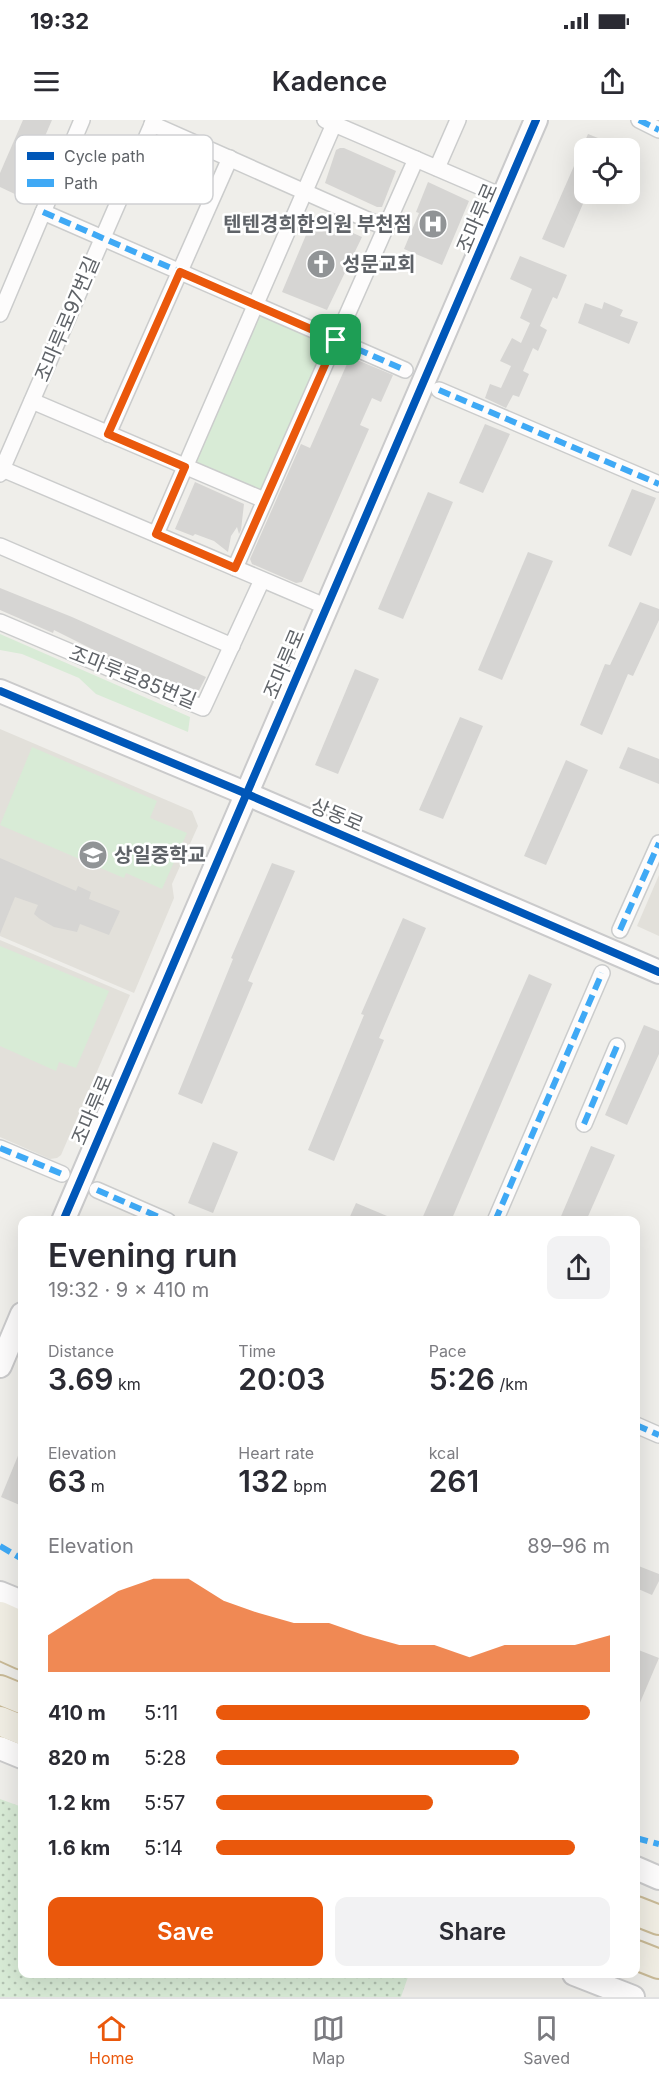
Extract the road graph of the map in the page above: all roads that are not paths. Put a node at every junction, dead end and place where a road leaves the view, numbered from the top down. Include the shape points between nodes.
1 (82, 120) edge
2 (459, 120) edge
3 (537, 120) edge
4 (639, 120) edge
5 (153, 122) edge
6 (329, 122) edge
7 (659, 130) edge
8 (76, 135) edge
9 (181, 135) edge
10 (213, 150) edge
11 (230, 158) junction
12 (416, 159) junction
13 (437, 168) junction
14 (304, 191) junction
15 (504, 196) junction
16 (213, 197) edge
17 (46, 204) edge
18 (117, 204) edge
19 (210, 204) edge
20 (43, 212) junction
21 (386, 228) junction
22 (102, 238) junction
23 (180, 272) junction
24 (255, 304) junction
25 (0, 314) edge
26 (336, 340) junction
27 (405, 369) dead end
28 (439, 390) dead end
29 (32, 401) junction
30 (108, 434) junction
31 (185, 467) junction
32 (1, 470) edge
33 (659, 484) edge
34 (264, 500) junction
35 (156, 534) junction
36 (0, 546) edge
37 (235, 568) junction
38 (262, 580) junction
39 (327, 607) junction
40 (0, 622) edge
41 (232, 646) junction
42 (0, 691) edge
43 (247, 794) junction
44 (659, 843) edge
45 (620, 930) dead end
46 (659, 972) edge
47 (602, 974) dead end
48 (617, 1046) dead end
49 (584, 1124) dead end
50 (0, 1148) edge
51 (62, 1174) dead end
52 (97, 1190) dead end
53 (65, 1216) edge
54 (157, 1216) edge
55 (497, 1216) edge
56 (18, 1323) edge
57 (0, 1366) edge
58 (640, 1427) edge
59 (659, 1435) edge
60 (0, 1593) edge
61 (18, 1600) edge
62 (0, 1616) edge
63 (18, 1624) edge
64 (0, 1645) edge
65 (18, 1653) edge
66 (0, 1690) edge
67 (18, 1697) edge
68 (0, 1721) edge
69 (18, 1728) edge
70 (0, 1748) edge
71 (18, 1755) edge
72 (640, 1870) edge
73 (659, 1878) edge
74 (640, 1913) edge
75 (659, 1920) edge
76 (640, 1957) edge
77 (659, 1964) edge
78 (584, 1978) edge
79 (633, 1997) edge

1 - 8 street
2 - 13 street
3 - 15 street, 조마루로
4 - 7 street
5 - 9 street, 조마루로97번길
6 - 12 street
6 - 14 street
10 - 11 street, 조마루로97번길
11 - 14 street, 조마루로97번길
11 - 16 street
12 - 13 street
12 - 21 street
13 - 15 street
14 - 21 street, 조마루로97번길
14 - 24 street
15 - 39 street, 조마루로
17 - 20 street
18 - 22 street, 조마루로97번길
19 - 23 street
20 - 22 street, 조마루로97번길
20 - 25 street
21 - 26 street
22 - 23 street, 조마루로97번길
22 - 29 street, 조마루로97번길
23 - 24 street, 조마루로97번길
23 - 30 street
24 - 26 street, 조마루로97번길
24 - 31 street
26 - 27 street, 조마루로97번길
26 - 34 street
28 - 33 street
29 - 30 street, 조마루로97번길
29 - 32 street, 조마루로97번길
30 - 31 street, 조마루로97번길
31 - 34 street, 조마루로97번길
31 - 35 street
32 - 35 street
34 - 37 street
35 - 37 street
36 - 41 street
37 - 38 street
38 - 39 street
38 - 41 street, 조마루로85번길
39 - 43 street, 조마루로
40 - 41 street, 조마루로85번길 via 203,708
42 - 43 street, 상동로
43 - 46 street, 상동로
43 - 53 street, 조마루로
44 - 45 street
47 - 55 street
48 - 49 street
50 - 51 street
52 - 54 street
56 - 57 street
58 - 59 street
60 - 61 street
62 - 63 highway
64 - 65 highway
66 - 67 highway
68 - 69 highway
70 - 71 street
72 - 73 street
74 - 75 highway
76 - 77 highway
78 - 79 street

